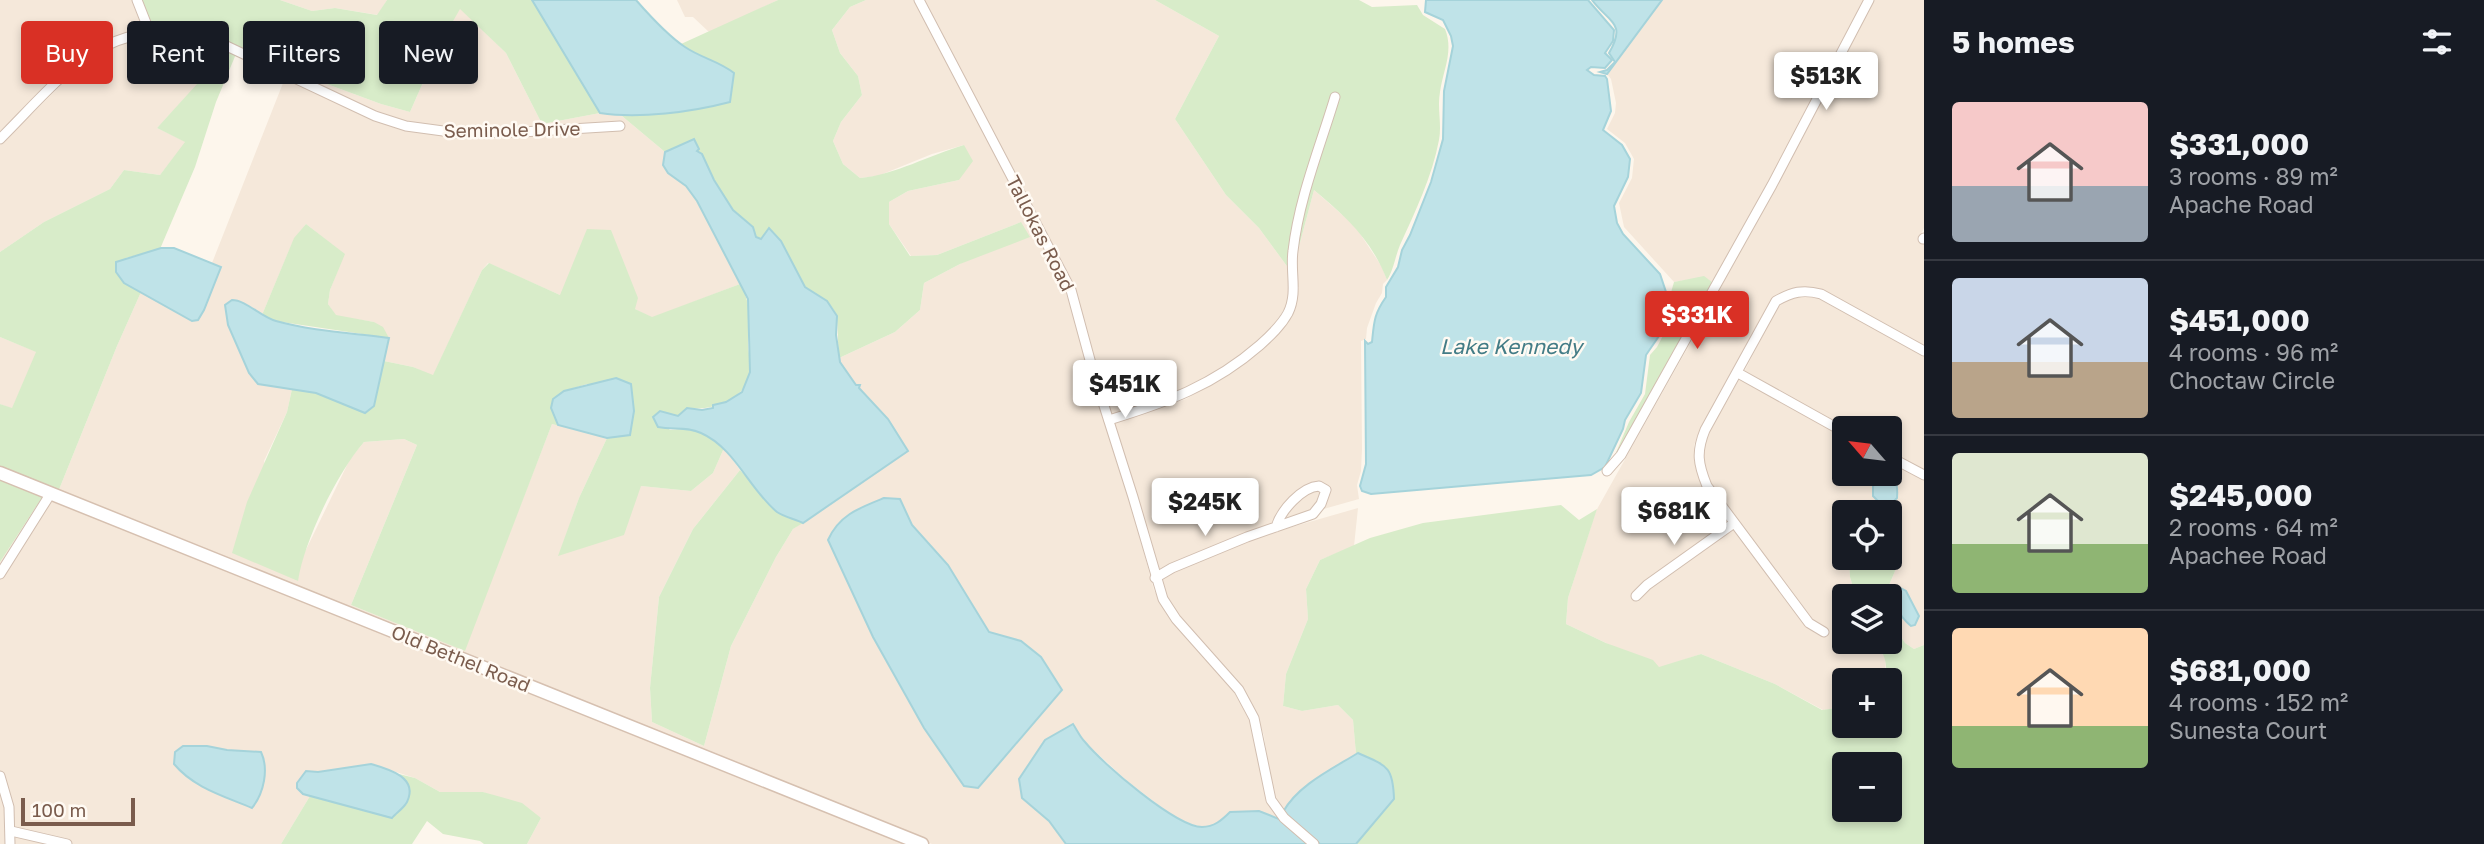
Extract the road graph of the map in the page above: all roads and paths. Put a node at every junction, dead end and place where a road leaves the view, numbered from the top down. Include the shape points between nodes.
1 (137, 0) edge
2 (919, 0) edge
3 (1869, 0) edge
4 (145, 21) edge
5 (127, 39) edge
6 (229, 47) edge
7 (1335, 97) dead end
8 (620, 126) dead end
9 (0, 139) edge
10 (1924, 351) edge
11 (1738, 373) junction
12 (1109, 420) junction
13 (1832, 425) edge
14 (1902, 463) edge
15 (1607, 471) dead end
16 (0, 473) edge
17 (1924, 475) edge
18 (51, 493) junction
19 (1734, 523) junction
20 (1276, 527) junction
21 (0, 575) edge
22 (1155, 578) junction
23 (1636, 596) dead end
24 (1824, 632) dead end
25 (0, 776) edge
26 (11, 831) junction
27 (10, 844) edge
28 (67, 844) edge
29 (922, 844) edge
30 (1314, 844) edge

1 - 4 street
2 - 12 street, Tallokas Road via 1061,268
3 - 15 street via 1636,429
5 - 9 street, Seminole Drive via 81,59
6 - 8 street, Seminole Drive via 406,126 458,133
7 - 12 street via 1302,204 1292,252 1292,304 1282,322 1228,370 1198,388
10 - 11 street via 1821,294 1794,292 1776,301
11 - 13 street
11 - 19 street via 1698,447 1707,486
12 - 22 street, Tallokas Road
14 - 17 street
16 - 18 street, Old Bethel Road
18 - 21 street
18 - 29 street, Old Bethel Road
19 - 23 street
19 - 24 street via 1809,623
20 - 20 street via 1281,514 1310,487 1326,490 1313,514
20 - 22 street
22 - 30 street, Tallokas Road via 1172,614 1248,704 1271,800
25 - 26 street
26 - 27 street
26 - 28 street

